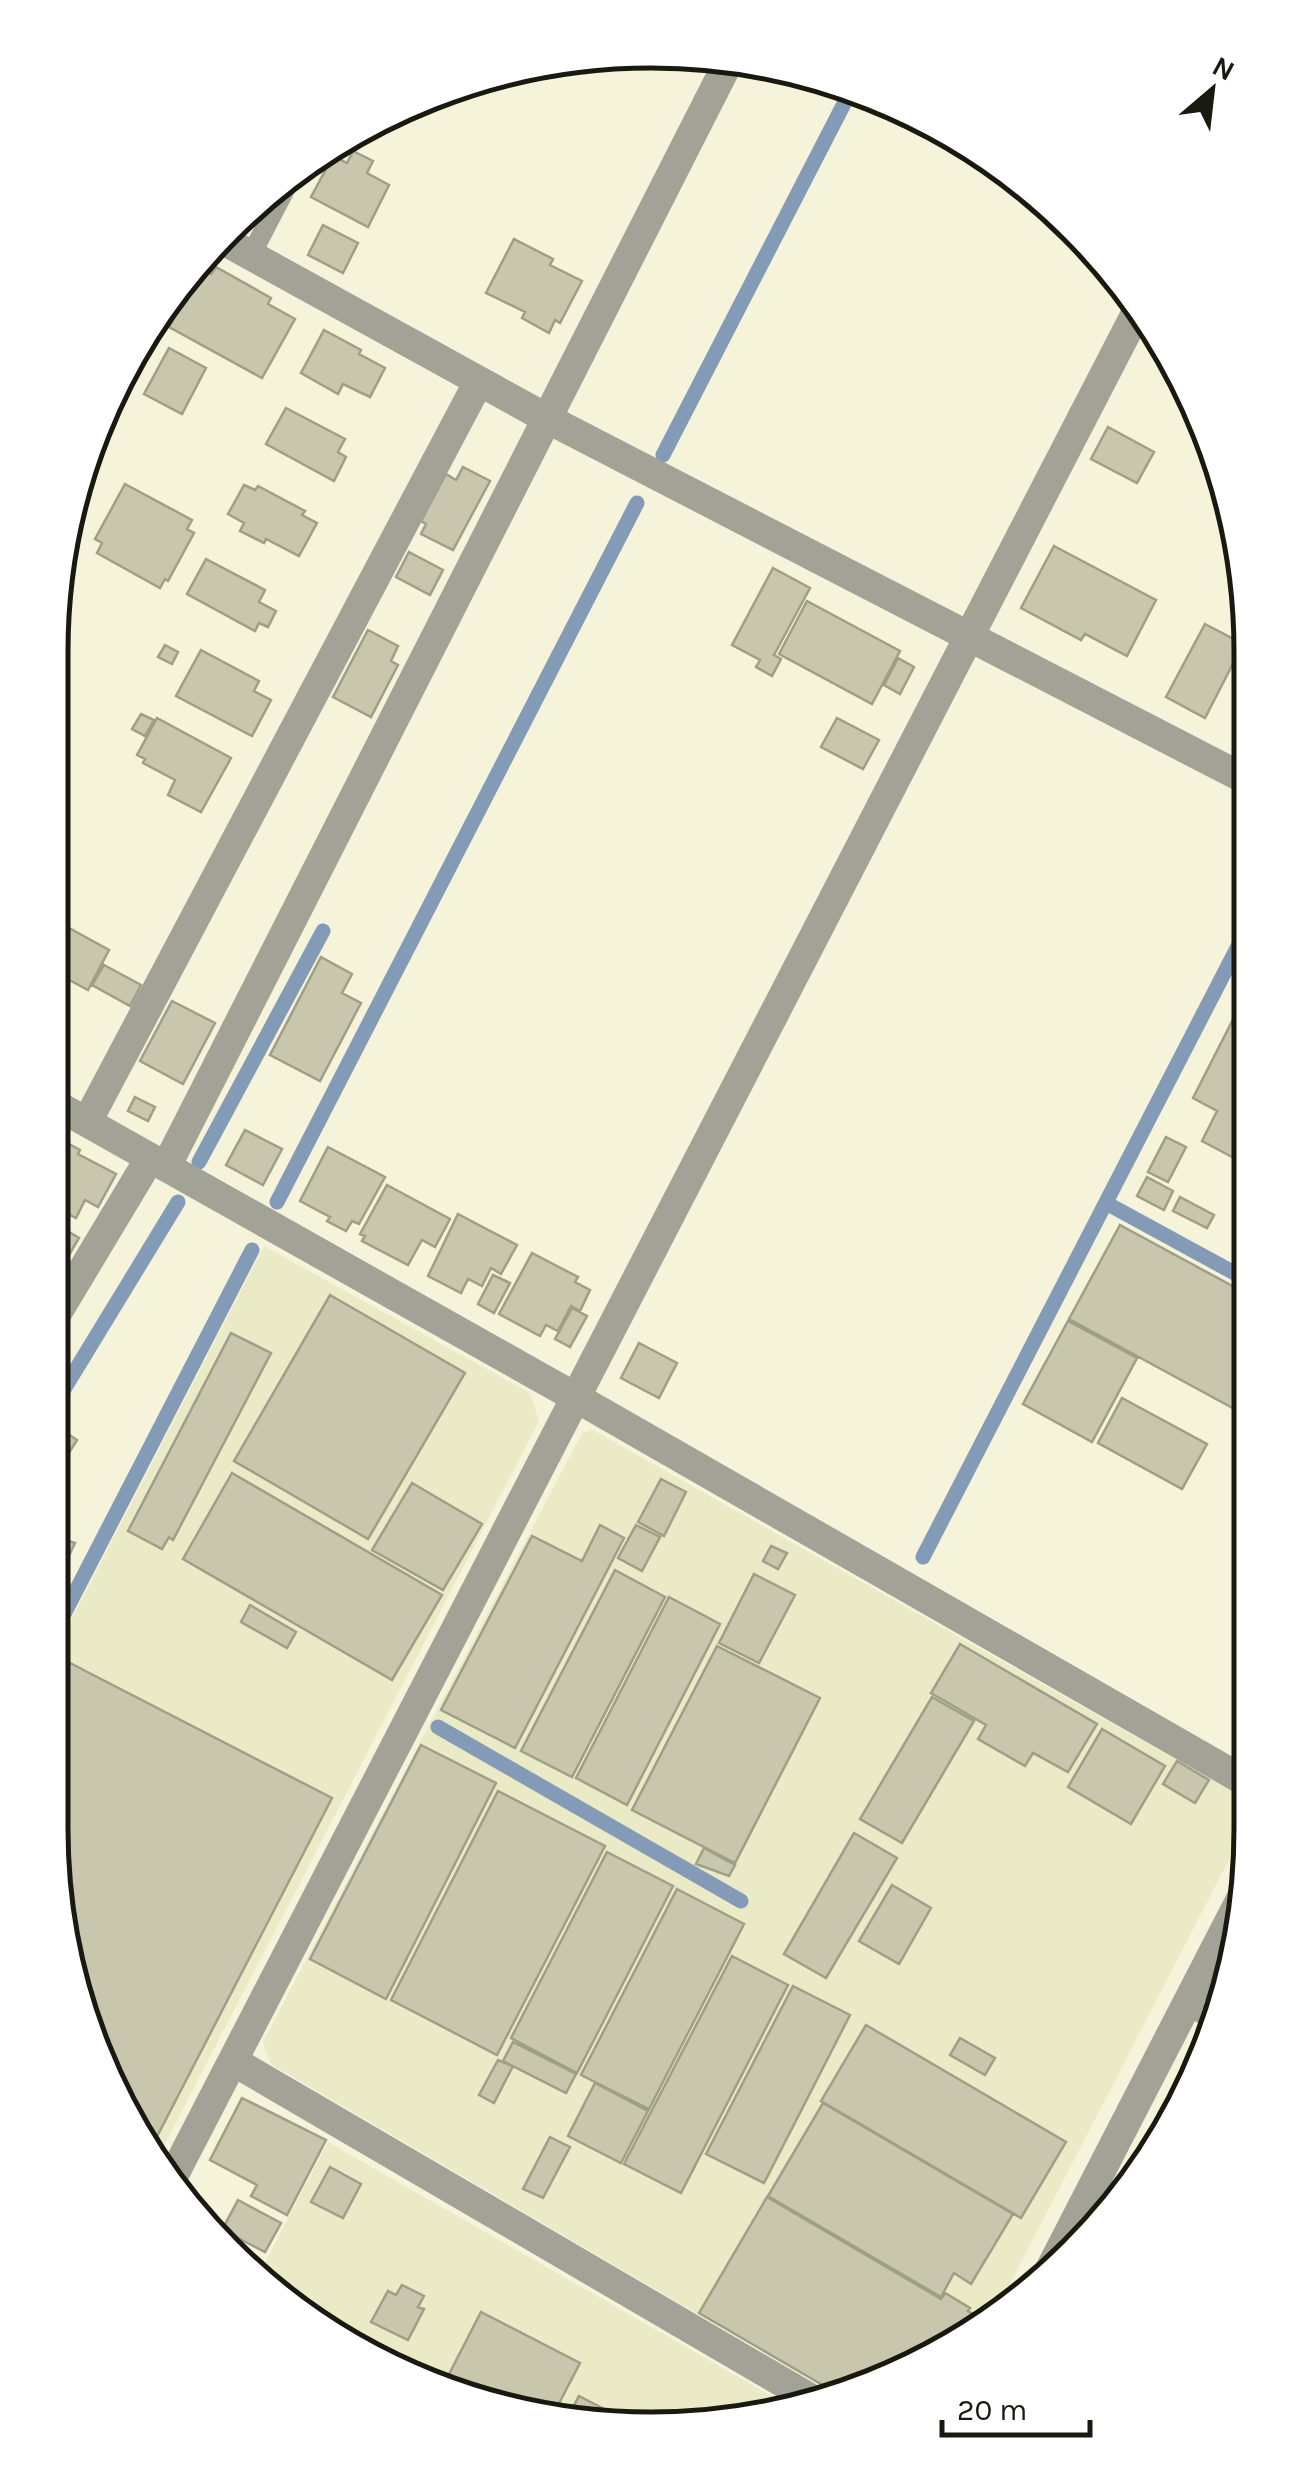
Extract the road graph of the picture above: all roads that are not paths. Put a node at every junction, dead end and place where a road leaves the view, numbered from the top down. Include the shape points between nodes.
1 (723, 72) edge
2 (279, 202) edge
3 (232, 245) edge
4 (251, 255) junction
5 (1132, 321) edge
6 (479, 381) junction
7 (546, 418) junction
8 (971, 637) junction
9 (1234, 773) edge
10 (68, 1111) edge
11 (87, 1122) junction
12 (158, 1162) junction
13 (68, 1297) edge
14 (575, 1397) junction
15 (1234, 1775) edge
16 (1221, 1953) edge
17 (1198, 2012) edge
18 (232, 2061) junction
19 (177, 2168) edge
20 (1072, 2234) edge
21 (801, 2393) edge

1 - 7 street
2 - 4 lane
3 - 4 street
4 - 6 street
5 - 8 street
6 - 7 street
6 - 11 street
7 - 8 street
7 - 12 street
8 - 9 street
8 - 14 street
10 - 11 street
11 - 12 street
12 - 13 street
12 - 14 street
14 - 15 street
14 - 18 street
16 - 17 street
17 - 20 street
18 - 19 street
18 - 21 street

